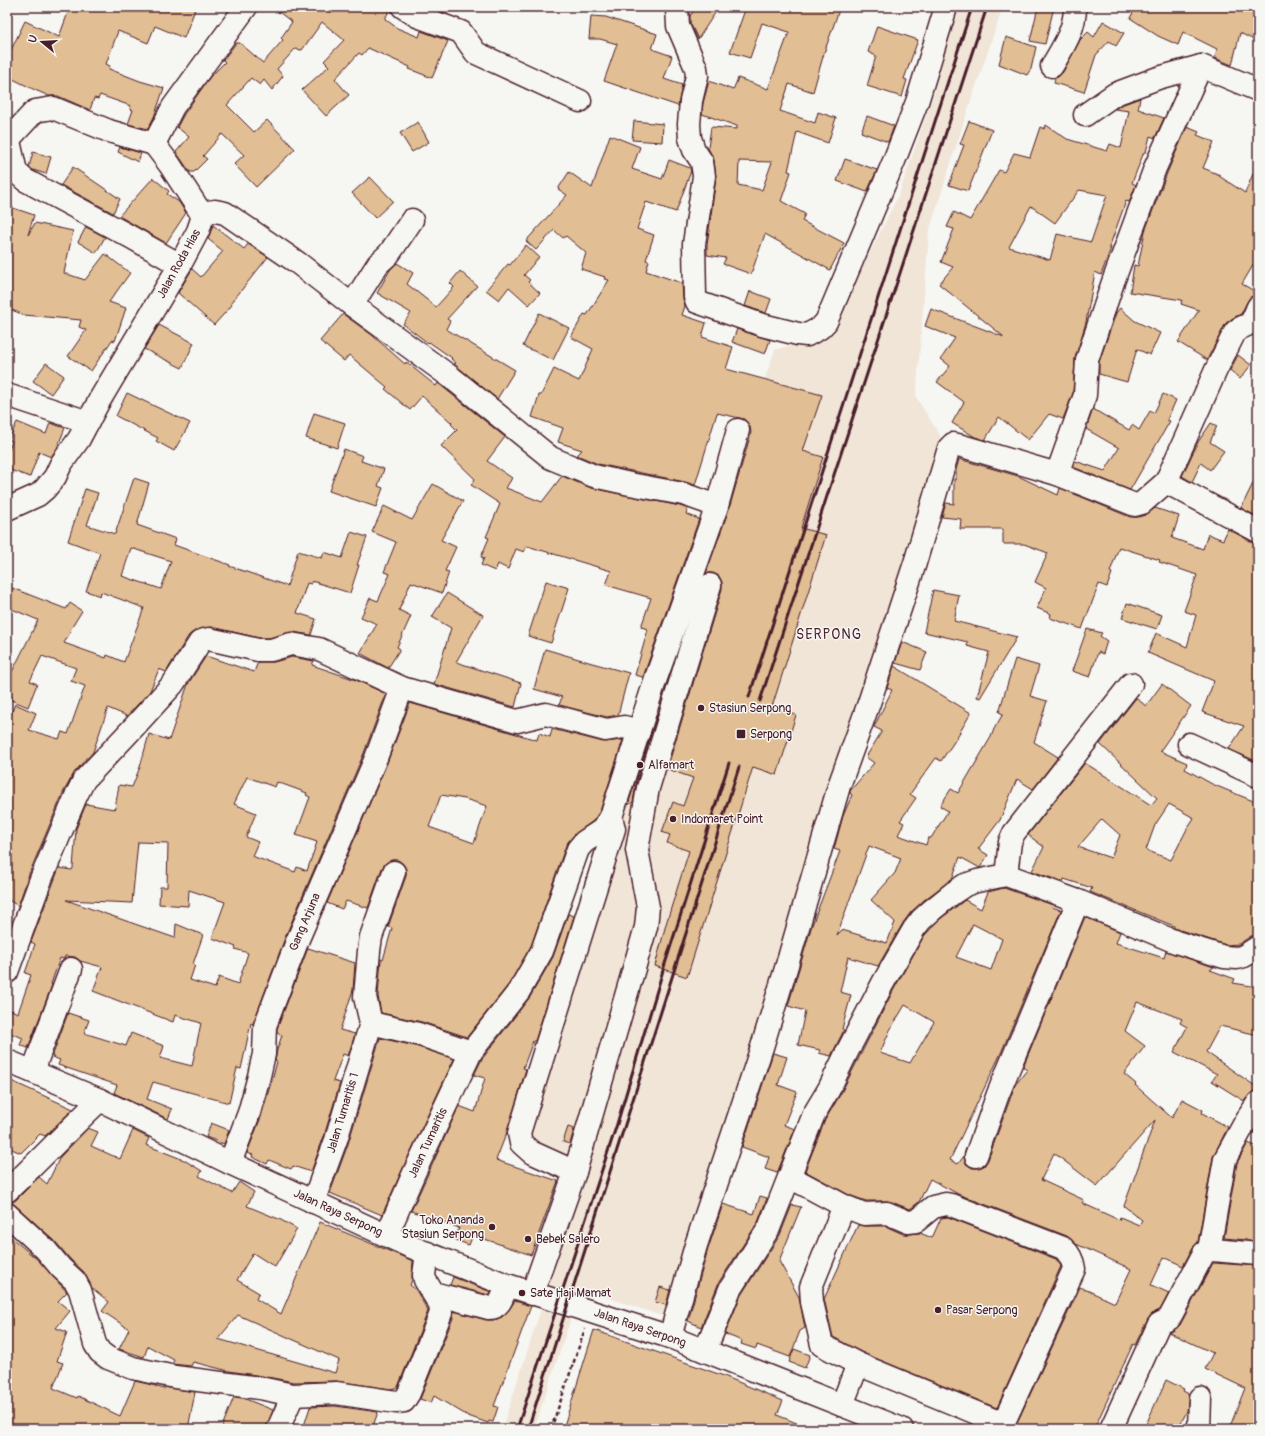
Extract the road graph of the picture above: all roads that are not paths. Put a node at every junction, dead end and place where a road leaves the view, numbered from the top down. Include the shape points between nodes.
1 (246, 7) edge
2 (403, 7) edge
3 (677, 7) edge
4 (946, 7) edge
5 (1075, 7) edge
6 (1052, 66) dead end
7 (1201, 66) junction
8 (1258, 90) edge
9 (580, 101) dead end
10 (1085, 115) dead end
11 (8, 141) edge
12 (154, 144) junction
13 (201, 213) junction
14 (412, 220) dead end
15 (180, 265) junction
16 (352, 305) junction
17 (1258, 307) edge
18 (7, 395) edge
19 (88, 422) junction
20 (738, 430) dead end
21 (1057, 474) junction
22 (1166, 482) junction
23 (717, 506) junction
24 (7, 509) edge
25 (1258, 531) edge
26 (710, 585) dead end
27 (1130, 684) dead end
28 (402, 688) junction
29 (639, 731) junction
30 (1189, 744) dead end
31 (1258, 776) edge
32 (611, 817) junction
33 (394, 872) dead end
34 (1006, 875) junction
35 (1078, 901) junction
36 (1258, 946) edge
37 (71, 969) dead end
38 (7, 972) edge
39 (371, 1023) junction
40 (472, 1052) junction
41 (7, 1061) edge
42 (34, 1072) junction
43 (100, 1100) junction
44 (1254, 1115) edge
45 (976, 1156) dead end
46 (230, 1163) junction
47 (576, 1172) junction
48 (790, 1177) junction
49 (7, 1191) edge
50 (312, 1202) junction
51 (844, 1206) junction
52 (7, 1214) edge
53 (387, 1236) junction
54 (1209, 1250) junction
55 (427, 1253) junction
56 (1258, 1254) edge
57 (507, 1285) junction
58 (433, 1293) junction
59 (532, 1294) junction
60 (670, 1337) junction
61 (705, 1351) junction
62 (858, 1364) junction
63 (293, 1395) junction
64 (1200, 1398) dead end
65 (842, 1405) junction
66 (869, 1422) edge
67 (1002, 1427) edge
68 (278, 1429) edge
69 (902, 1429) edge
70 (1111, 1429) edge
71 (1199, 1429) edge

1 - 12 street via 173,107
2 - 9 street via 417,16 461,32 476,53
3 - 4 street via 678,26 696,68 689,124 690,138 702,162 704,176 694,244 695,297 697,302 762,325 806,335 826,322 917,102
5 - 6 street via 1069,39
7 - 8 street
7 - 10 street via 1115,94
7 - 21 street via 1155,168 1113,282 1087,360 1085,395
11 - 12 street via 36,111 53,108 109,131
11 - 15 street via 16,172 25,180
12 - 13 street, Jalan Roda Hias
13 - 15 street, Jalan Roda Hias via 198,231
13 - 16 street via 225,213 298,262
14 - 16 street via 389,254 378,264
15 - 19 street, Jalan Roda Hias
16 - 23 street via 452,378 551,458 594,476 683,494
17 - 22 street via 1249,324 1236,332 1216,370
18 - 19 street
19 - 24 street, Jalan Roda Hias via 45,490
20 - 23 street
21 - 22 street via 1135,505 1142,503
21 - 60 street via 962,446 953,444 949,448 908,584 839,786 762,1047 696,1245
22 - 25 street
23 - 29 street
26 - 47 street via 648,788 637,850 648,907 646,927
27 - 34 street via 1014,833 1010,842
28 - 29 street via 517,720 546,714 606,730 624,727
28 - 38 street via 319,649 292,644 271,650 258,650 209,640 202,641 173,684 84,780 40,879
28 - 46 street, Gang Arjuna via 376,758 298,939 264,1026 264,1054 260,1076
29 - 32 street
30 - 31 street
32 - 40 street, Jalan Tumaritis via 602,830 580,846 542,951 519,991
32 - 47 street via 614,829 519,1133 521,1143 531,1152
33 - 39 street via 371,937 365,997
34 - 35 street
34 - 48 street via 965,885 932,910 914,929 814,1114
35 - 36 street via 1176,942 1224,957 1244,956
35 - 45 street via 998,1094
37 - 42 street
39 - 40 street via 418,1034
39 - 50 street, Jalan Tumaritis 1 via 336,1140
40 - 53 street, Jalan Tumaritis
41 - 42 street, Jalan Raya Serpong
42 - 43 street, Jalan Raya Serpong
43 - 46 street, Jalan Raya Serpong
43 - 49 street
44 - 54 street via 1224,1159
46 - 50 street, Jalan Raya Serpong
47 - 59 street
48 - 51 street
48 - 61 street via 769,1228 730,1289
50 - 53 street, Jalan Raya Serpong
51 - 62 street via 811,1287 812,1302 822,1345
51 - 67 street via 864,1214 887,1213 908,1222 916,1221 933,1207 951,1205 1063,1248 1068,1253 1074,1269
52 - 63 street via 75,1281 96,1344 104,1355 132,1368 175,1378 260,1388
53 - 55 street, Jalan Raya Serpong
54 - 56 street
54 - 70 street via 1204,1253 1169,1319 1159,1324
55 - 57 street, Jalan Raya Serpong
55 - 58 street via 424,1275
57 - 58 street via 498,1306 494,1308
57 - 59 street, Jalan Raya Serpong
58 - 63 street via 440,1305 440,1313 404,1401 336,1393
59 - 60 street, Jalan Raya Serpong
60 - 61 street, Jalan Raya Serpong
61 - 65 street, Jalan Raya Serpong
62 - 65 street
62 - 67 street
63 - 68 street
64 - 71 street
65 - 66 street, Jalan Raya Serpong
66 - 69 street, Jalan Raya Serpong

